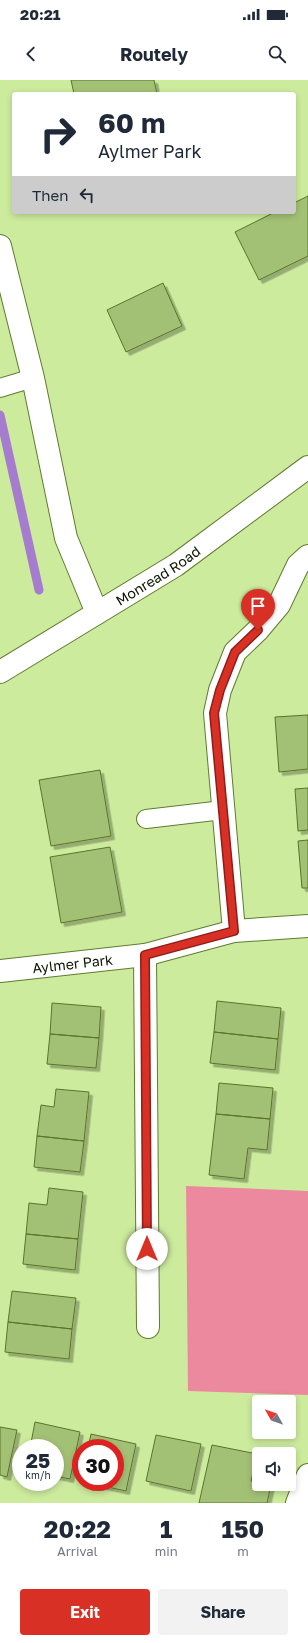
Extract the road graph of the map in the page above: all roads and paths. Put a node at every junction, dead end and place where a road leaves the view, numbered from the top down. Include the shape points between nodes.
1 (0, 246) edge
2 (33, 378) junction
3 (0, 388) edge
4 (308, 467) edge
5 (308, 556) edge
6 (96, 613) junction
7 (0, 672) edge
8 (223, 810) junction
9 (146, 819) dead end
10 (308, 926) edge
11 (234, 931) junction
12 (145, 955) junction
13 (0, 971) edge
14 (148, 1327) dead end
15 (308, 1475) edge
16 (297, 1503) edge

1 - 2 street
2 - 3 lane
2 - 6 street via 66,538
4 - 6 street, Monread Road via 176,565
5 - 8 street via 298,565 279,604 258,630 235,652 220,690 214,713
6 - 7 street, Monread Road
8 - 9 lane
8 - 11 street
10 - 11 street, Aylmer Park
11 - 12 street, Aylmer Park
12 - 13 street, Aylmer Park
12 - 14 street
15 - 16 street

